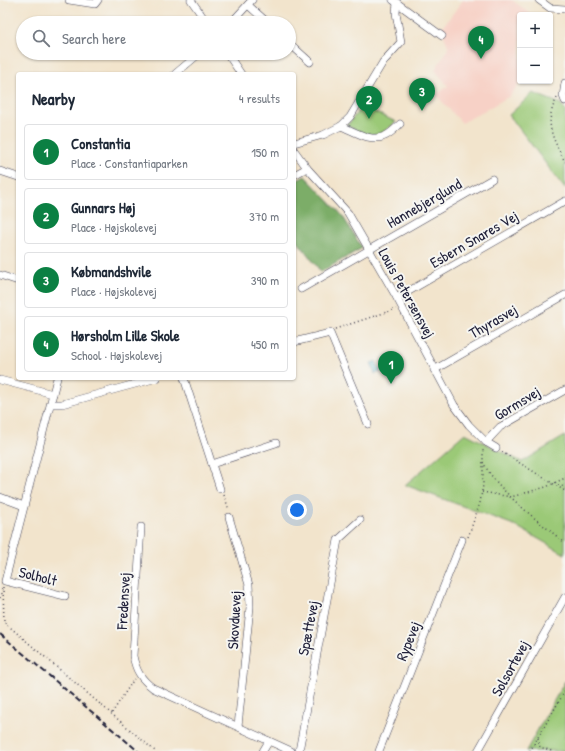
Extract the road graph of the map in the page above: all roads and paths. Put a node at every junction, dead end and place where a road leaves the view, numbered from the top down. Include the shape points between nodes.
1 (68, 0) edge
2 (98, 0) edge
3 (191, 0) edge
4 (539, 0) edge
5 (250, 2) edge
6 (395, 2) edge
7 (565, 9) edge
8 (202, 16) edge
9 (237, 16) edge
10 (262, 16) edge
11 (442, 36) dead end
12 (296, 49) edge
13 (191, 60) edge
14 (232, 60) edge
15 (310, 62) dead end
16 (176, 72) edge
17 (240, 72) edge
18 (564, 84) edge
19 (565, 102) edge
20 (400, 124) dead end
21 (341, 126) junction
22 (296, 142) edge
23 (296, 153) edge
24 (565, 162) edge
25 (307, 168) junction
26 (0, 171) edge
27 (296, 174) edge
28 (16, 176) edge
29 (492, 179) dead end
30 (565, 201) edge
31 (369, 249) junction
32 (0, 276) edge
33 (16, 280) edge
34 (301, 289) dead end
35 (565, 295) edge
36 (397, 298) junction
37 (394, 311) dead end
38 (330, 333) junction
39 (296, 342) edge
40 (434, 370) junction
41 (0, 380) edge
42 (56, 380) edge
43 (150, 380) edge
44 (185, 380) edge
45 (565, 390) edge
46 (53, 394) junction
47 (51, 404) junction
48 (368, 424) dead end
49 (486, 442) junction
50 (276, 443) dead end
51 (496, 448) joint
52 (483, 462) junction
53 (212, 464) junction
54 (564, 479) edge
55 (554, 484) junction
56 (565, 487) edge
57 (220, 489) joint
58 (565, 491) edge
59 (482, 492) junction
60 (512, 496) junction
61 (0, 497) edge
62 (24, 506) junction
63 (229, 517) joint
64 (360, 520) dead end
65 (141, 527) dead end
66 (462, 540) joint
67 (565, 543) edge
68 (5, 581) junction
69 (2, 589) junction
70 (563, 594) edge
71 (65, 596) dead end
72 (0, 598) edge
73 (139, 674) junction
74 (565, 691) edge
75 (112, 713) junction
76 (238, 726) junction
77 (538, 738) junction
78 (269, 740) junction
79 (155, 751) edge
80 (263, 751) edge
81 (291, 751) edge
82 (299, 751) edge
83 (379, 751) edge
84 (478, 751) edge
85 (530, 751) edge
86 (552, 751) edge

1 - 2 street via 95,4
3 - 8 street
4 - 7 street via 550,8
5 - 9 street
5 - 10 street
6 - 11 street
6 - 21 street via 401,42 383,62 360,103
12 - 15 street
13 - 16 street
14 - 17 street
18 - 19 street
18 - 24 path via 549,119 551,133
20 - 21 street via 385,136 378,138 370,138
21 - 22 street via 323,135
23 - 25 street, Louis Petersensvej
25 - 27 street
25 - 31 street, Louis Petersensvej via 348,212
26 - 28 street
29 - 31 street, Hannebjerglund
30 - 36 street, Esbern Snares Vej
31 - 34 street, Hannebjerglund
31 - 36 street, Louis Petersensvej
32 - 33 street
35 - 40 street, Thyrasvej
36 - 40 street, Louis Petersensvej
37 - 38 path via 335,329
38 - 39 street
38 - 48 street
40 - 49 street, Louis Petersensvej via 454,405
41 - 46 street
42 - 46 street
43 - 47 street via 62,404
44 - 53 street
45 - 49 street, Gormsvej via 500,427
46 - 47 street
47 - 62 street
49 - 51 street, Louis Petersensvej
49 - 52 path via 482,450
50 - 53 street
51 - 55 path
52 - 59 path
52 - 60 path via 499,484
53 - 57 street
54 - 55 path
54 - 56 path
55 - 56 path
55 - 58 path
55 - 60 path
57 - 63 path via 230,512
59 - 60 path
59 - 66 path via 467,539
60 - 67 path via 536,520
61 - 62 street
62 - 68 street
63 - 76 street, Skovduevej via 249,585 250,607
64 - 82 street, Spættevej via 338,540
65 - 73 street, Fredensvej via 133,656
66 - 83 street, Rypevej
68 - 69 path
68 - 71 street, Solholt
69 - 72 path
69 - 75 path via 4,622
70 - 84 street, Solsortevej
73 - 75 path
73 - 76 street, Fredensvej via 144,682 153,688
74 - 77 path
75 - 79 path
76 - 78 street, Fredensvej
77 - 85 path
77 - 86 path via 540,747
78 - 80 street
78 - 81 street, Fredensvej

